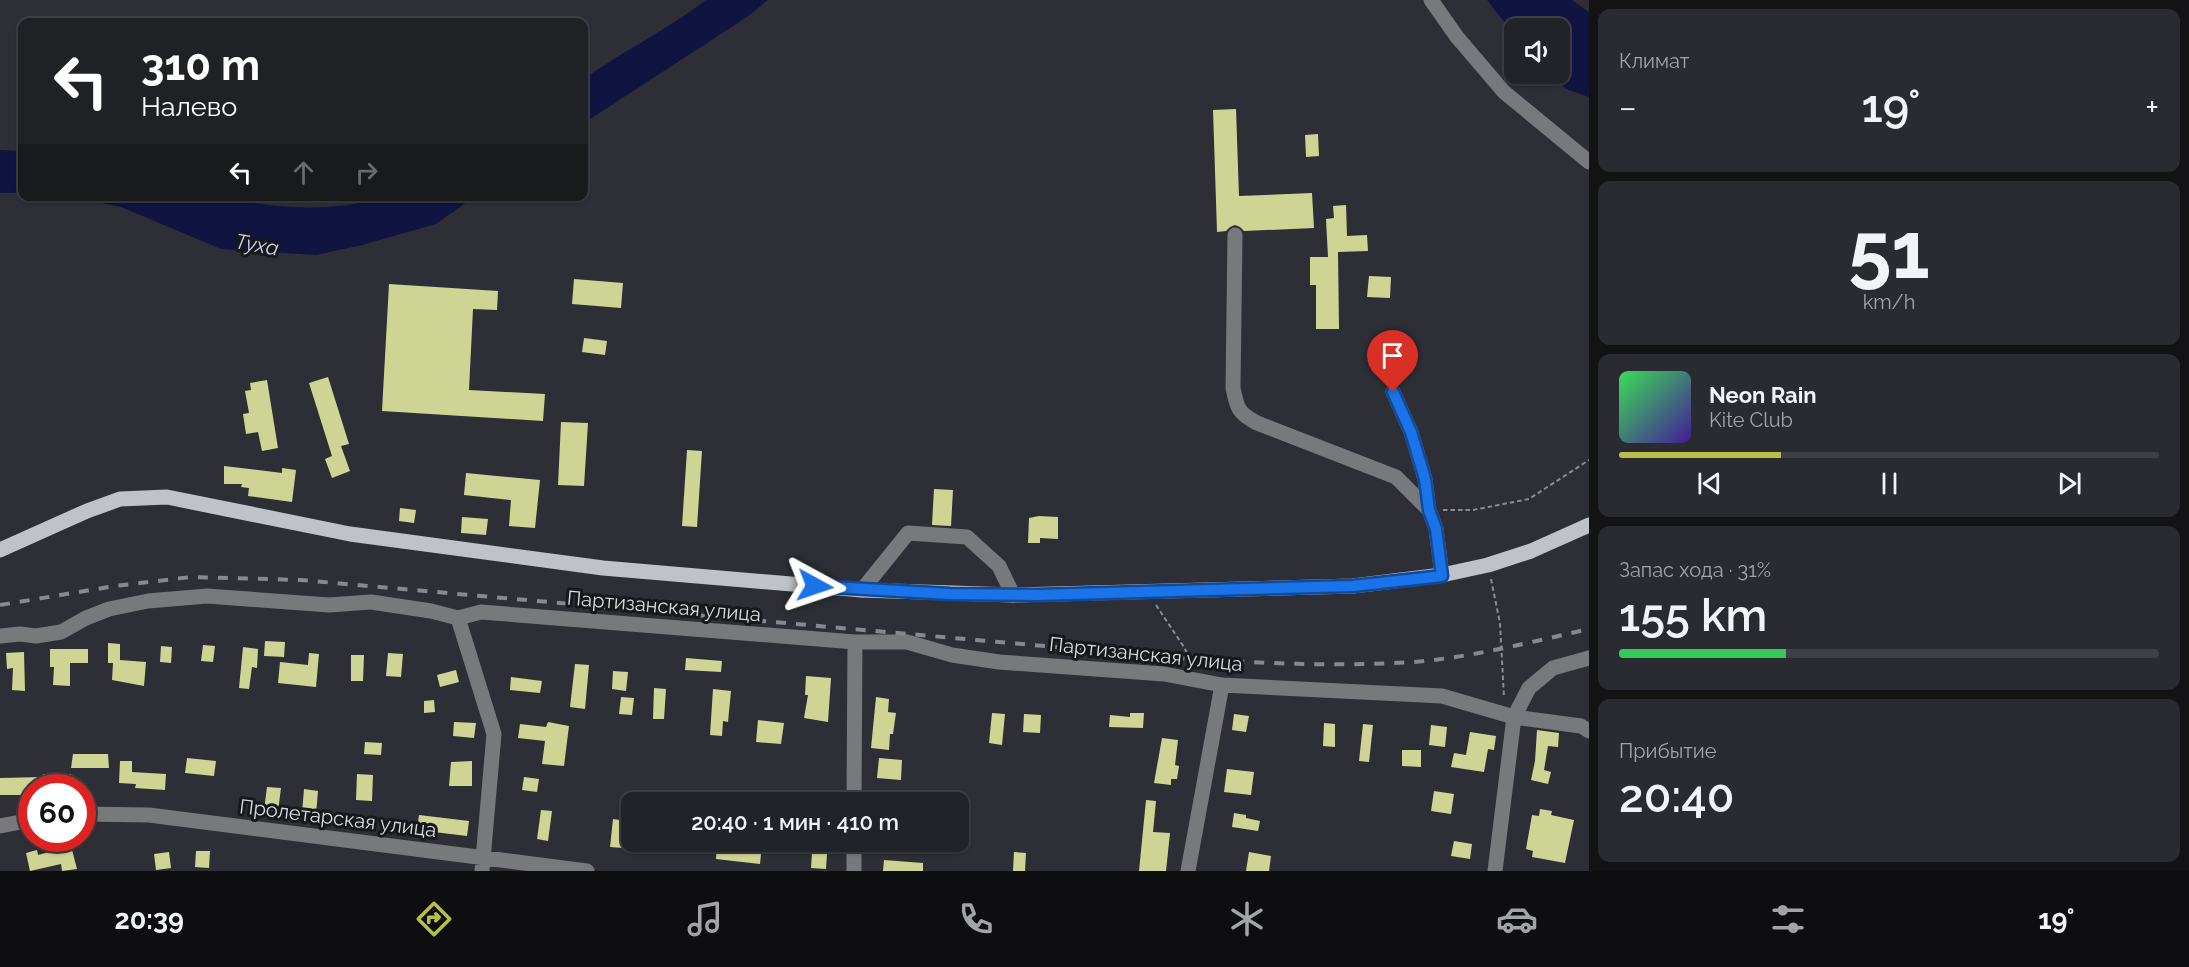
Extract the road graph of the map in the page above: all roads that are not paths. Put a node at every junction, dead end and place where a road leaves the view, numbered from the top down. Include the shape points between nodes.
1 (1431, 0) edge
2 (1589, 162) edge
3 (1234, 235) dead end
4 (1393, 392) dead end
5 (1429, 510) junction
6 (1589, 525) edge
7 (0, 550) edge
8 (1442, 576) junction
9 (862, 590) junction
10 (1013, 595) junction
11 (458, 618) junction
12 (0, 636) edge
13 (855, 642) junction
14 (1589, 658) edge
15 (1222, 685) junction
16 (1508, 715) junction
17 (1589, 731) edge
18 (854, 792) edge
19 (96, 814) edge
20 (18, 823) edge
21 (0, 826) edge
22 (854, 852) edge
23 (483, 865) edge
24 (587, 871) edge
25 (854, 871) edge
26 (1188, 871) edge
27 (1495, 871) edge

1 - 2 street via 1504,92
3 - 5 street via 1233,388 1243,416 1396,477
4 - 5 street via 1417,451
5 - 8 street via 1436,529
6 - 8 main road, Партизанская улица via 1531,551
7 - 9 main road, Партизанская улица via 120,499 167,497 350,534 569,563
8 - 10 main road, Партизанская улица via 1353,586
9 - 10 main road, Партизанская улица
9 - 10 street via 908,533 967,537 999,566
11 - 12 street, Партизанская улица via 371,603 329,605 207,596 109,609 61,632
11 - 13 street, Партизанская улица via 481,612
11 - 23 street via 494,734
13 - 15 street, Партизанская улица via 907,642 952,655 999,662 1164,674
13 - 18 street
14 - 16 street via 1553,668 1529,687
15 - 16 street, Партизанская улица via 1442,696
15 - 26 street
16 - 17 street, Партизанская улица via 1581,726
16 - 27 street
19 - 23 street, Пролетарская улица via 149,815
20 - 21 street
22 - 25 street
23 - 24 street, Пролетарская улица

